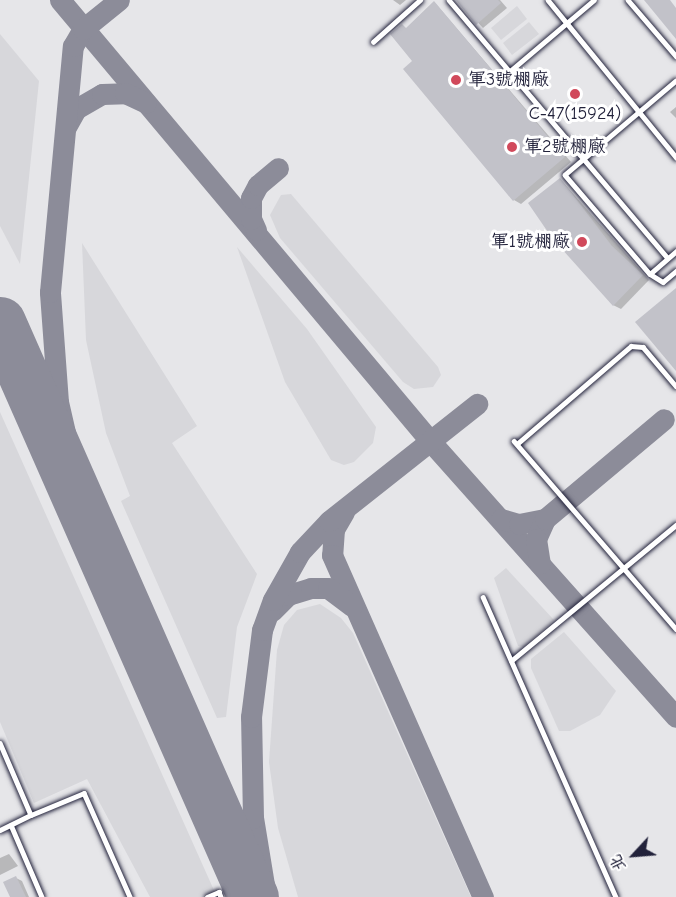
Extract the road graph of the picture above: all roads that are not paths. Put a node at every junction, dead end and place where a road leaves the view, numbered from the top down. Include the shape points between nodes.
1 (420, 0) edge
2 (449, 0) edge
3 (548, 0) edge
4 (594, 0) edge
5 (628, 0) edge
6 (567, 23) junction
7 (373, 42) dead end
8 (676, 57) edge
9 (509, 72) junction
10 (676, 81) edge
11 (638, 112) junction
12 (676, 157) edge
13 (582, 160) junction
14 (676, 251) edge
15 (668, 258) junction
16 (676, 271) edge
17 (650, 274) junction
18 (676, 386) edge
19 (676, 525) edge
20 (624, 568) junction
21 (483, 597) dead end
22 (676, 629) edge
23 (511, 661) junction
24 (0, 743) edge
25 (31, 815) junction
26 (11, 825) junction
27 (0, 830) edge
28 (42, 897) edge
29 (130, 897) edge
30 (207, 897) edge
31 (222, 897) edge
32 (616, 897) edge

1 - 7 lane
2 - 9 lane
3 - 6 lane
4 - 6 lane
5 - 8 lane
6 - 9 lane
6 - 11 lane
9 - 13 lane
10 - 11 lane
11 - 12 lane
11 - 13 lane
13 - 15 lane
13 - 17 lane via 565,175
14 - 15 lane
15 - 17 lane
16 - 17 lane via 663,282
18 - 20 lane via 643,347 631,346 515,443
19 - 20 lane
20 - 22 lane
20 - 23 lane
21 - 23 lane
23 - 32 lane
24 - 25 lane
25 - 26 lane
25 - 29 lane via 84,793
26 - 27 lane
26 - 28 lane
30 - 31 lane via 219,892

